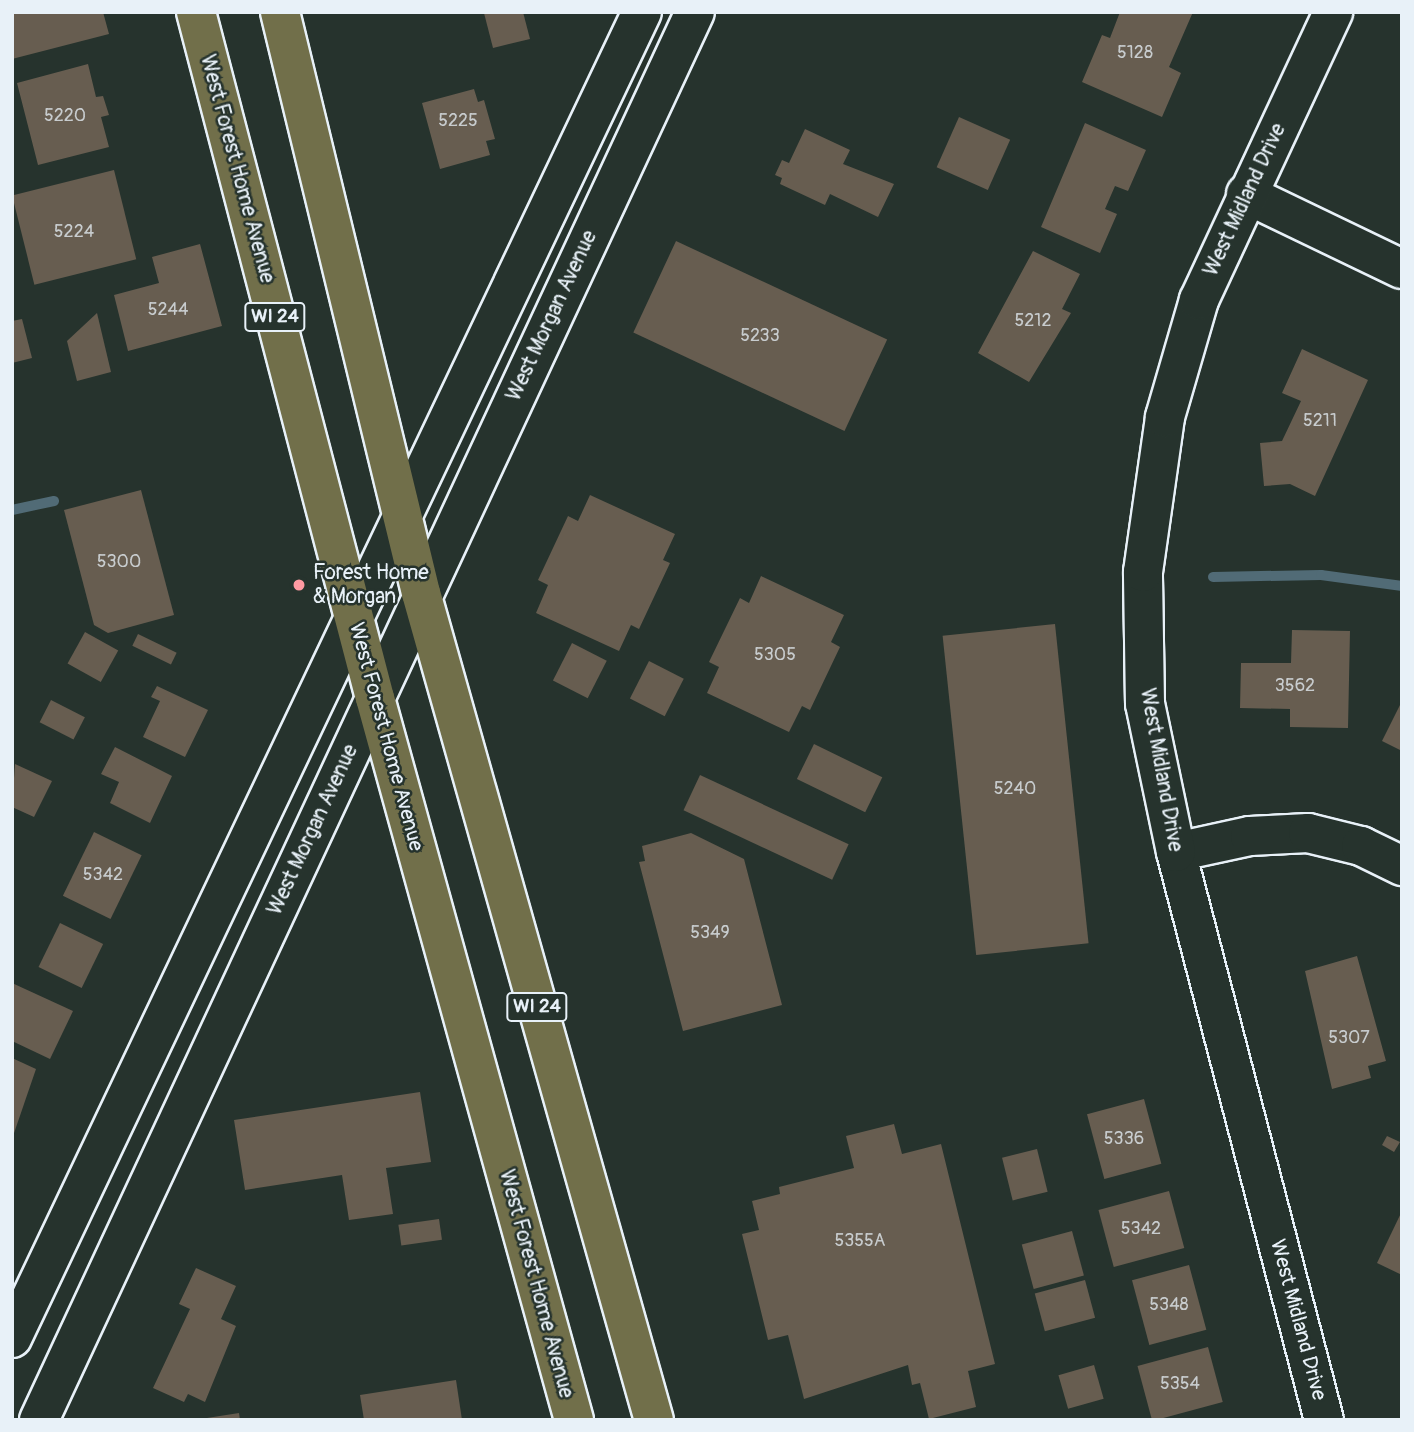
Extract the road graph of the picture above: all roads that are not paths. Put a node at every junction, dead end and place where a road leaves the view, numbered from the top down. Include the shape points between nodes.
1 (196, 12) edge
2 (280, 12) edge
3 (642, 12) edge
4 (695, 12) edge
5 (1333, 12) edge
6 (1246, 194) junction
7 (1402, 269) edge
8 (402, 518) junction
9 (421, 593) junction
10 (355, 622) junction
11 (374, 698) junction
12 (1176, 852) junction
13 (1402, 866) edge
14 (12, 1338) edge
15 (39, 1420) edge
16 (574, 1420) edge
17 (654, 1420) edge
18 (1324, 1420) edge

1 - 10 main road, West Forest Home Avenue / WI 24
2 - 8 main road, WI 24
3 - 8 street
4 - 9 street, West Morgan Avenue
5 - 6 street, West Midland Drive
6 - 7 street
6 - 12 street, West Midland Drive via 1199,300 1165,417 1143,566 1145,704
8 - 9 main road, WI 24
8 - 10 street
9 - 11 street, West Morgan Avenue
9 - 17 main road, WI 24
10 - 11 main road, West Forest Home Avenue / WI 24
10 - 14 street
11 - 15 street, West Morgan Avenue
11 - 16 main road, West Forest Home Avenue / WI 24
12 - 13 street via 1250,836 1308,833 1361,846
12 - 18 street, West Midland Drive

